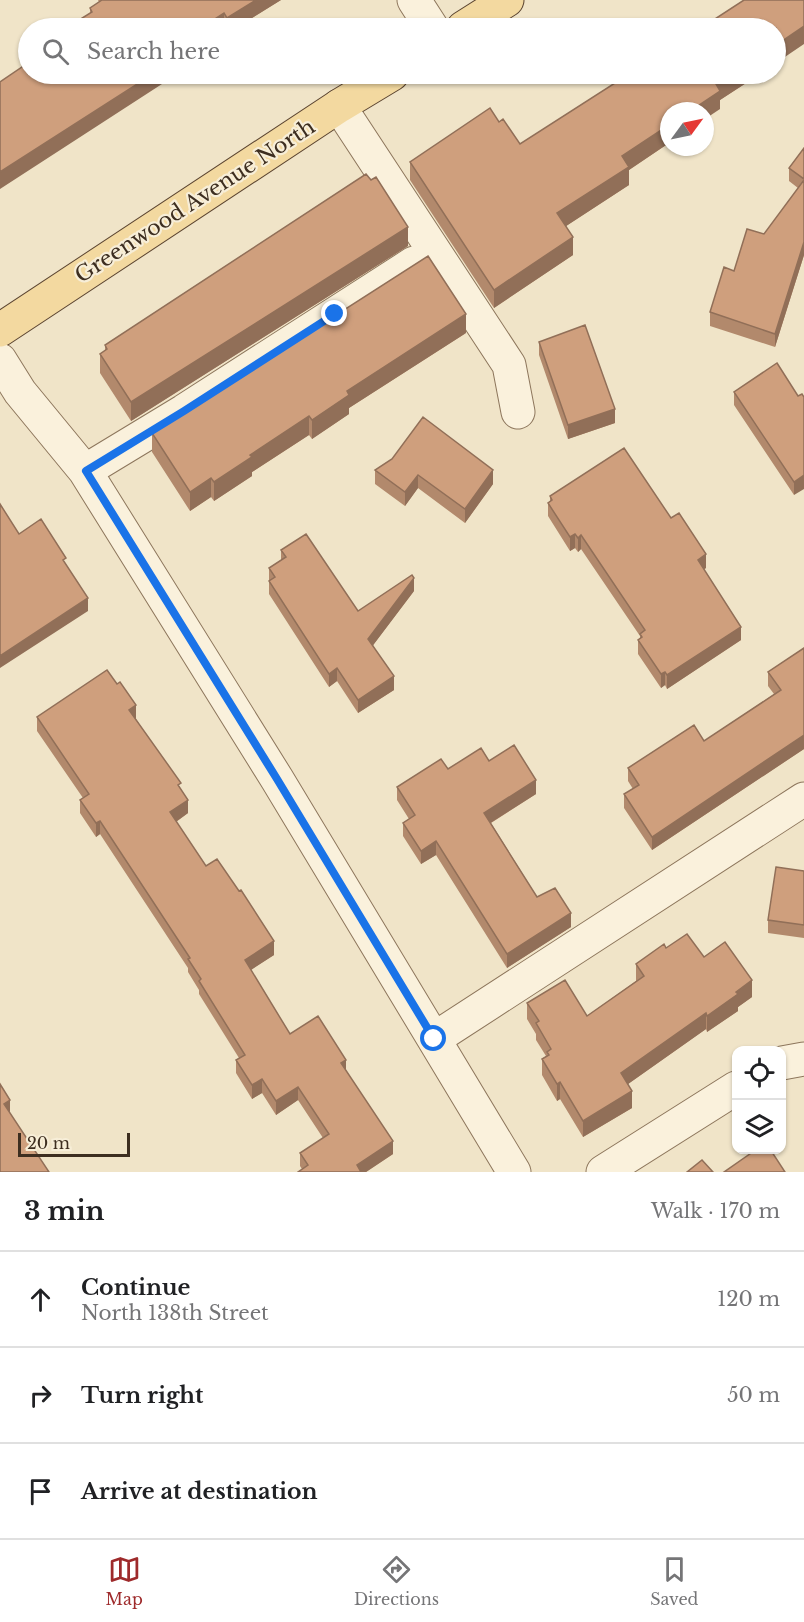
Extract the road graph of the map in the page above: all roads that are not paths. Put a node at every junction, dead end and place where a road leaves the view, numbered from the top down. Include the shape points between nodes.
1 (414, 0) edge
2 (507, 0) edge
3 (426, 18) edge
4 (479, 18) edge
5 (375, 84) edge
6 (339, 106) junction
7 (414, 263) edge
8 (0, 330) edge
9 (0, 360) edge
10 (518, 412) dead end
11 (86, 471) junction
12 (804, 799) edge
13 (434, 1039) junction
14 (804, 1059) edge
15 (786, 1062) edge
16 (732, 1091) edge
17 (514, 1172) edge
18 (603, 1172) edge

1 - 3 street
2 - 4 main road
5 - 6 main road, Greenwood Avenue North
6 - 8 main road, Greenwood Avenue North
6 - 10 street via 509,365
7 - 11 street
9 - 11 street via 20,392
11 - 13 street
12 - 13 street
13 - 17 street
14 - 15 street
16 - 18 street

